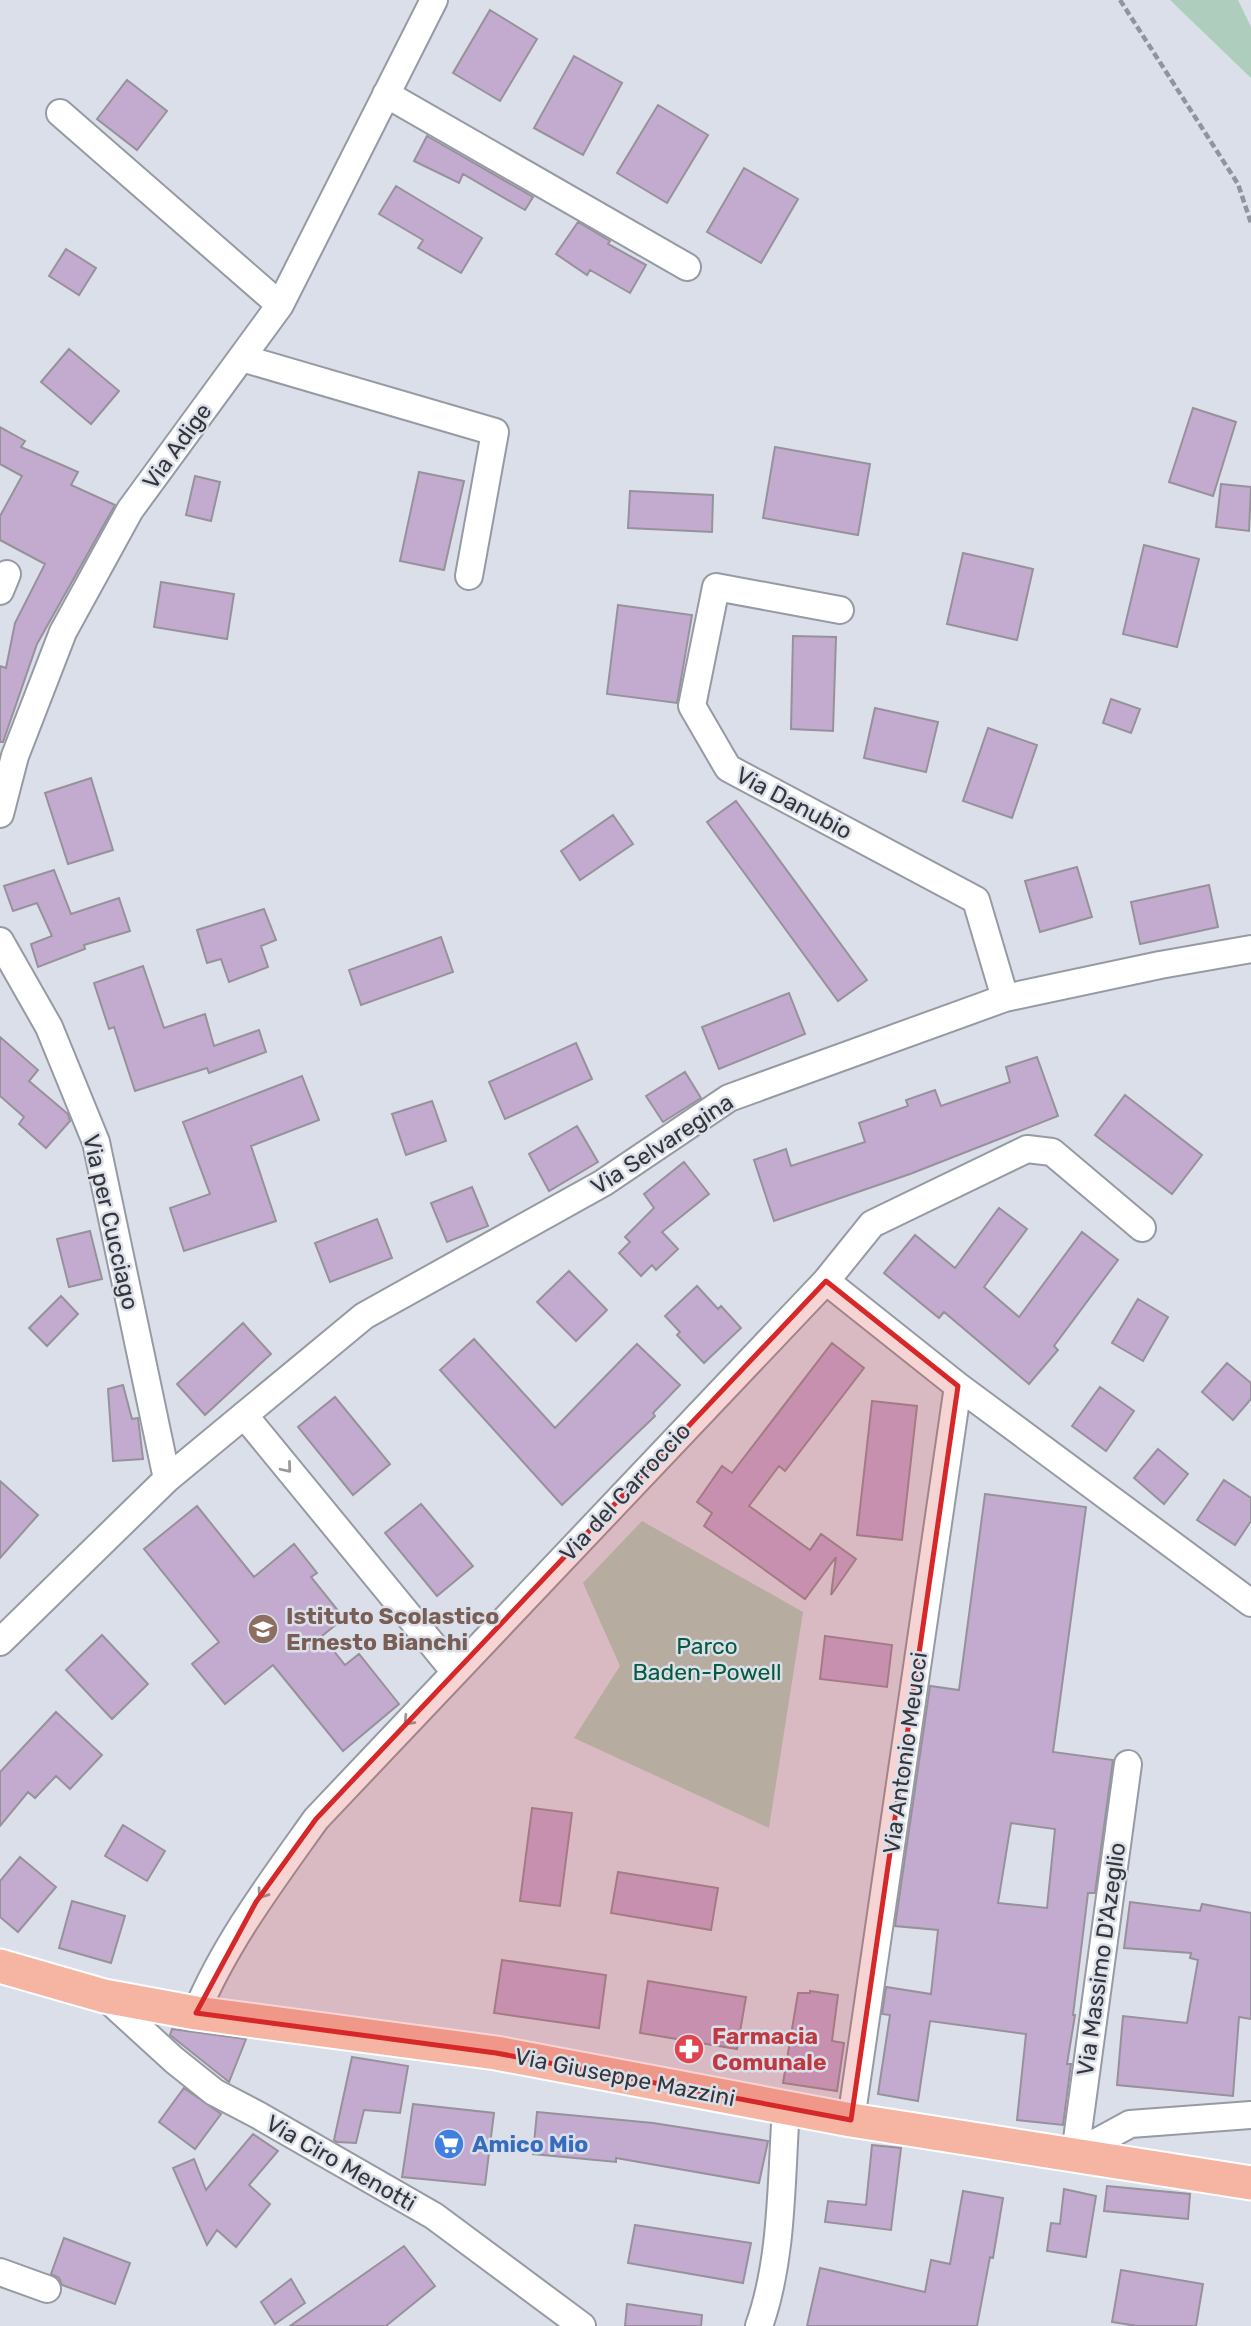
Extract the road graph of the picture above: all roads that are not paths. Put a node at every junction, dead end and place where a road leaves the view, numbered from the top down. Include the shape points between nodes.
1 (434, 0) edge
2 (386, 94) junction
3 (60, 113) dead end
4 (687, 267) dead end
5 (280, 305) junction
6 (242, 358) junction
7 (469, 576) dead end
8 (840, 610) dead end
9 (0, 814) edge
10 (0, 941) edge
11 (1251, 948) edge
12 (1005, 999) junction
13 (1142, 1228) dead end
14 (826, 1280) junction
15 (958, 1386) junction
16 (244, 1415) junction
17 (167, 1479) junction
18 (1251, 1604) edge
19 (0, 1642) edge
20 (455, 1672) junction
21 (1128, 1764) dead end
22 (0, 1966) edge
23 (104, 1996) junction
24 (196, 2014) junction
25 (786, 2108) junction
26 (1251, 2115) edge
27 (851, 2120) junction
28 (1075, 2154) junction
29 (1251, 2183) edge
30 (0, 2272) edge
31 (47, 2289) dead end
32 (582, 2326) edge
33 (759, 2326) edge

1 - 2 street, Via Adige
2 - 4 street
2 - 5 street, Via Adige
3 - 5 street
5 - 6 street, Via Adige
6 - 7 street via 495,432
6 - 9 street, Via Adige via 130,510 63,632 15,756
8 - 12 street, Via Danubio via 716,587 692,706 728,768 976,900
10 - 17 street, Via per Cucciago via 49,1027 96,1142
11 - 12 street, Via Selvaregina
12 - 16 street, Via Selvaregina via 729,1098 603,1183 364,1316
13 - 14 street, Via del Carroccio via 1052,1152 1027,1149 872,1224
14 - 15 street
14 - 20 street, Via del Carroccio
15 - 18 street
15 - 27 street, Via Antonio Meucci
16 - 17 street, Via Selvaregina
16 -> 20 street
17 - 19 street, Via Selvaregina
20 -> 24 street, Via del Carroccio via 316,1819 256,1902
21 - 28 street, Via Massimo D'Azeglio
22 - 23 main road, Via Giuseppe Mazzini
23 - 24 main road, Via Giuseppe Mazzini
23 - 32 street, Via Ciro Menotti via 214,2092 434,2216
24 - 25 main road, Via Giuseppe Mazzini via 496,2053
25 - 27 main road, Via Giuseppe Mazzini
25 - 33 street via 773,2271
26 - 28 street via 1130,2124
27 - 28 main road, Via Giuseppe Mazzini
28 - 29 main road, Via Giuseppe Mazzini
30 - 31 street

